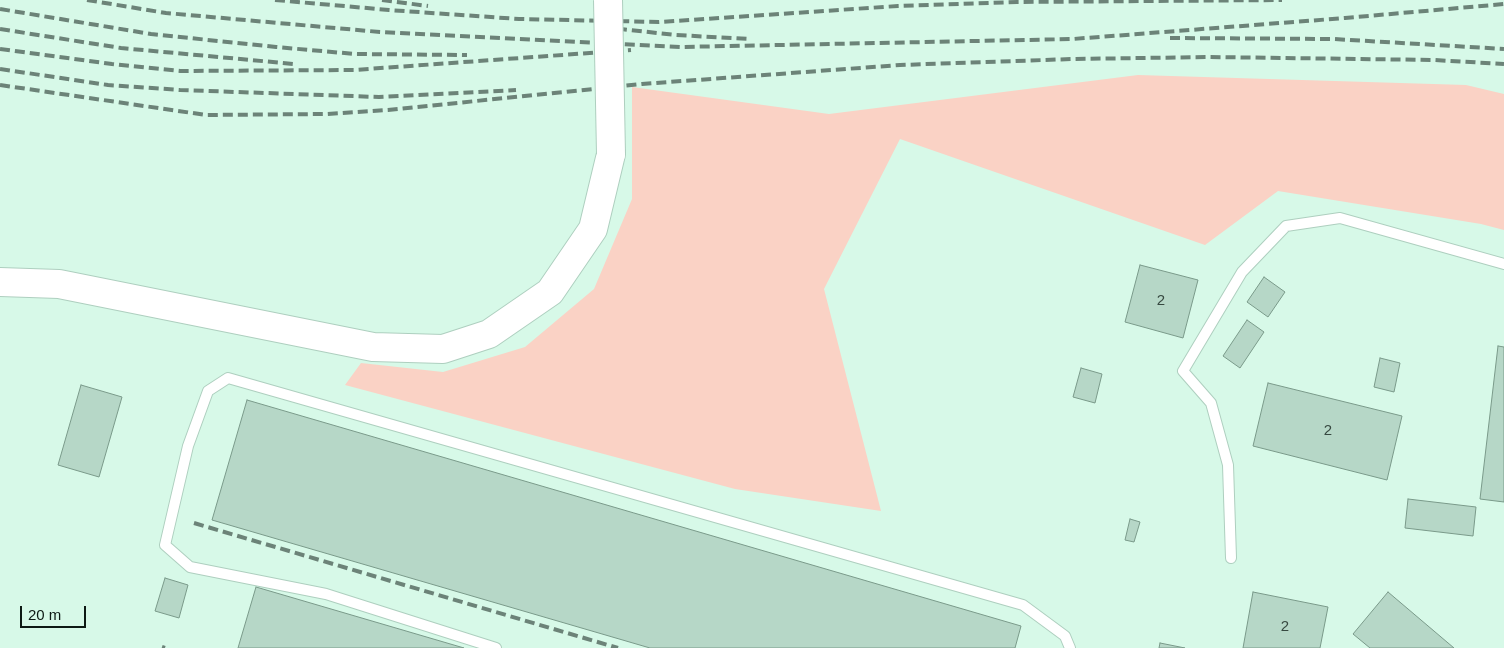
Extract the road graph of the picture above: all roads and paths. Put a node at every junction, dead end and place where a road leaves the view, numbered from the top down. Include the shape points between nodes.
1 (608, 0) edge
2 (1504, 264) edge
3 (0, 282) edge
4 (1231, 558) dead end
5 (496, 648) edge
6 (1070, 648) edge

1 - 3 main road, bridge via 611,154 592,229 550,292 488,334 443,349 373,347 59,284
2 - 4 lane via 1340,218 1286,226 1242,272 1184,371 1211,403 1228,465
5 - 6 lane via 326,594 190,567 165,545 188,446 208,392 228,378 1023,605 1065,636

